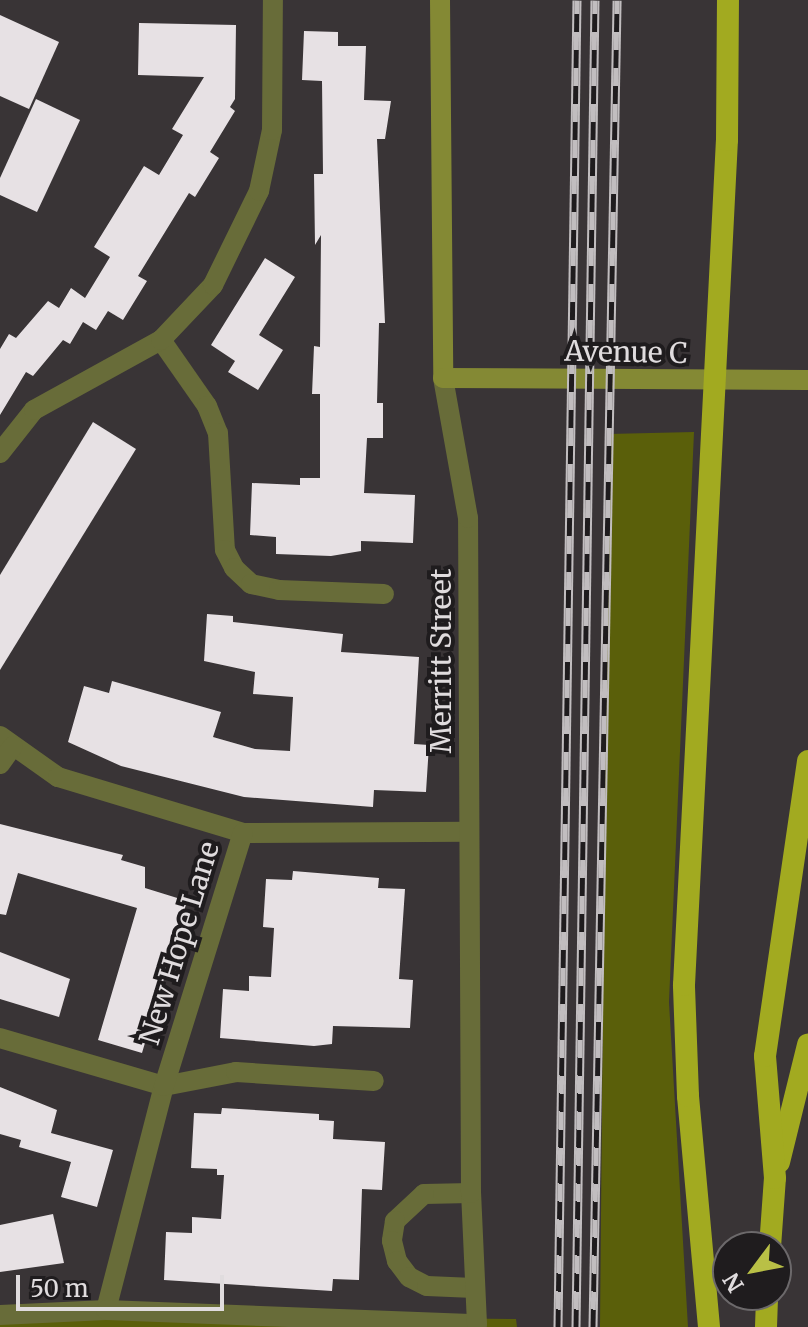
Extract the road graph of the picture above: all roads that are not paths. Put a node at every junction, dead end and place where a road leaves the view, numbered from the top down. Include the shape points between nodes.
1 (273, 0) edge
2 (440, 0) edge
3 (728, 0) edge
4 (161, 340) junction
5 (443, 378) junction
6 (808, 380) edge
7 (716, 381) junction
8 (0, 453) edge
9 (384, 594) dead end
10 (6, 741) edge
11 (808, 761) edge
12 (0, 764) edge
13 (469, 832) junction
14 (243, 833) junction
15 (0, 1038) edge
16 (808, 1045) edge
17 (374, 1081) dead end
18 (164, 1086) junction
19 (775, 1178) junction
20 (471, 1193) junction
21 (771, 1231) edge
22 (474, 1288) junction
23 (106, 1310) junction
24 (0, 1315) edge
25 (709, 1327) edge

1 - 4 street via 272,130 259,191 213,285
2 - 5 main road, Merritt Street
3 - 7 highway
4 - 8 street via 34,410
4 - 9 street via 207,406 218,433 225,550 234,568 251,584 279,590
5 - 7 main road, Avenue C
5 - 13 street, Merritt Street via 468,518
6 - 7 main road, Avenue C
7 - 25 highway via 684,985 688,1096
10 - 12 street
10 - 14 street, New Hope Lane via 58,777
11 - 19 highway via 765,1056
13 - 14 street
13 - 20 street, Merritt Street
14 - 18 street, New Hope Lane
15 - 18 street
16 - 19 highway
17 - 18 street via 236,1072
18 - 23 street, New Hope Lane
19 - 21 highway
20 - 22 street, Merritt Street
20 - 22 street via 424,1194 395,1221 392,1241 397,1261 409,1277 427,1286
22 - 23 street, Merritt Street via 477,1324
23 - 24 street

